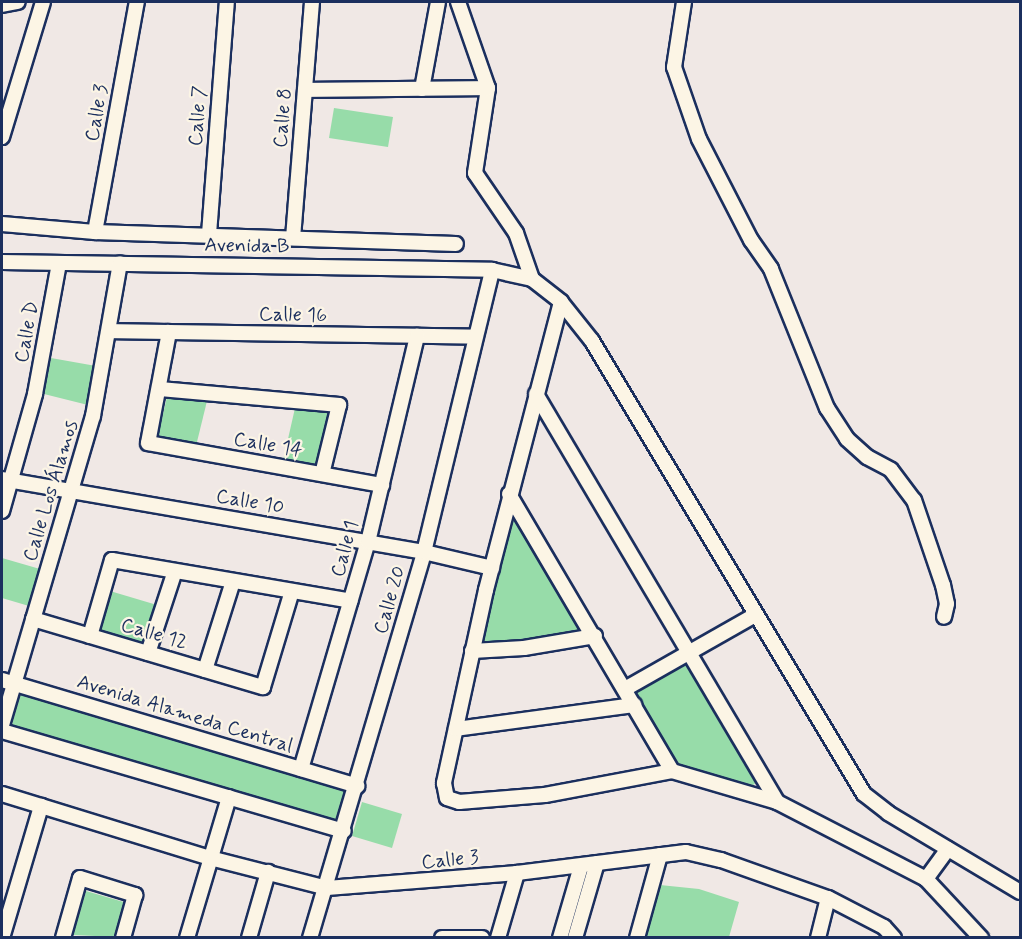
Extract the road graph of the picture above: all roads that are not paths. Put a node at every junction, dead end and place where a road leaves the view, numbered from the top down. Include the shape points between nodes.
1 (18, 2) edge
2 (43, 2) edge
3 (137, 2) edge
4 (227, 2) edge
5 (312, 2) edge
6 (438, 2) edge
7 (458, 2) edge
8 (684, 2) edge
9 (2, 5) edge
10 (488, 88) junction
11 (422, 89) junction
12 (305, 90) junction
13 (7, 99) edge
14 (2, 137) edge
15 (2, 224) edge
16 (95, 232) junction
17 (209, 234) junction
18 (293, 238) junction
19 (456, 243) dead end
20 (2, 262) edge
21 (59, 263) junction
22 (120, 263) junction
23 (492, 270) junction
24 (532, 279) junction
25 (561, 302) junction
26 (110, 331) junction
27 (169, 332) junction
28 (417, 336) junction
29 (475, 337) junction
30 (160, 389) junction
31 (536, 394) junction
32 (322, 474) junction
33 (6, 480) edge
34 (382, 485) junction
35 (70, 491) junction
36 (509, 494) junction
37 (2, 511) edge
38 (368, 542) junction
39 (424, 552) junction
40 (492, 568) junction
41 (175, 571) junction
42 (233, 581) junction
43 (292, 591) junction
44 (351, 602) junction
45 (755, 615) junction
46 (944, 617) dead end
47 (33, 619) junction
48 (90, 636) junction
49 (595, 636) junction
50 (472, 651) junction
51 (690, 652) junction
52 (148, 653) junction
53 (205, 670) junction
54 (8, 682) edge
55 (625, 689) junction
56 (634, 705) junction
57 (2, 725) edge
58 (456, 729) junction
59 (2, 731) edge
60 (301, 769) junction
61 (672, 771) junction
62 (358, 786) junction
63 (2, 794) edge
64 (229, 797) junction
65 (777, 802) junction
66 (41, 807) junction
67 (344, 831) junction
68 (948, 849) junction
69 (660, 855) junction
70 (210, 858) junction
71 (597, 863) junction
72 (581, 866) junction
73 (268, 872) junction
74 (517, 873) junction
75 (926, 879) junction
76 (327, 888) junction
77 (1020, 892) edge
78 (828, 898) junction
79 (882, 932) edge
80 (2, 938) edge
81 (63, 938) edge
82 (123, 938) edge
83 (187, 938) edge
84 (249, 938) edge
85 (310, 938) edge
86 (442, 938) edge
87 (482, 938) edge
88 (498, 938) edge
89 (560, 938) edge
90 (575, 938) edge
91 (637, 938) edge
92 (818, 938) edge
93 (894, 938) edge
94 (981, 938) edge

1 - 9 street
2 - 13 street
3 - 16 street, Calle 3
4 - 17 street, Calle 7
5 - 12 street, Calle 8
6 - 11 street
7 - 10 street
8 - 46 street via 674,67 699,139 751,240 771,269 827,408 847,438 867,457 891,470 914,500 944,591
10 - 11 street
10 - 24 street via 475,173 518,237
11 - 12 street
12 - 18 street, Calle 8
13 - 14 street
15 - 16 street, Avenida B
16 - 17 street, Avenida B
17 - 18 street, Avenida B
18 - 19 street, Avenida B
20 - 21 street, Avenida B
21 - 22 street, Avenida B
21 - 33 street, Calle D via 35,394
22 - 23 street, Avenida B
22 - 26 street, Calle Los Álamos
23 - 24 street, Avenida B
23 - 29 street, Calle 20
24 - 25 street
25 - 31 street
25 - 45 street via 605,361
26 - 27 street, Calle 16
26 - 35 street, Calle Los Álamos via 93,416
27 - 28 street, Calle 16
27 - 30 street
28 - 29 street, Calle 16
28 - 34 street, Calle 1
29 - 39 street, Calle 20
30 - 32 street, Calle 14 via 148,442
30 - 32 street via 339,405
31 - 36 street
31 - 51 street
32 - 34 street, Calle 14
33 - 35 street, Calle 10
33 - 37 street, Calle D
34 - 38 street, Calle 1
35 - 38 street, Calle 10
35 - 47 street, Calle Los Álamos
36 - 40 street
36 - 49 street
38 - 39 street, Calle 10
38 - 44 street, Calle 1
39 - 40 street, Calle 10
39 - 62 street, Calle 20
40 - 50 street
41 - 42 street
41 - 48 street via 112,560
41 - 52 street
42 - 43 street
42 - 53 street
43 - 44 street
43 - 53 street, Calle 12 via 263,687
44 - 60 street, Calle 1
45 - 51 street
45 - 68 street via 864,794
47 - 48 street, Calle 12
47 - 54 street, Calle Los Álamos
48 - 52 street, Calle 12
49 - 50 street via 524,648
49 - 55 street
50 - 58 street
51 - 55 street
51 - 65 street
52 - 53 street, Calle 12
54 - 57 street, Calle Los Álamos
54 - 60 street, Avenida Alameda Central
55 - 56 street
56 - 58 street
56 - 61 street
58 - 61 street via 444,783 447,798 459,802 545,795
59 - 64 street
60 - 62 street, Avenida Alameda Central
61 - 65 street
62 - 67 street, Calle 20
63 - 66 street, Calle 3
64 - 67 street
64 - 70 street
65 - 75 street
66 - 70 street, Calle 3
66 - 80 street
67 - 76 street, Calle 20
68 - 75 street
68 - 77 street
69 - 71 street, Calle 3
69 - 78 street, Calle 3 via 686,852 722,860
69 - 91 street
70 - 73 street, Calle 3
70 - 83 street
71 - 72 street, Calle 3
71 - 90 street
72 - 74 street, Calle 3
72 - 89 street
73 - 76 street, Calle 3
73 - 84 street
74 - 76 street, Calle 3
74 - 88 street
75 - 94 street
76 - 85 street, Calle 20
78 - 79 street, Calle 3
78 - 92 street
79 - 93 street, Calle 3
81 - 82 street via 80,878 135,895
86 - 87 street

